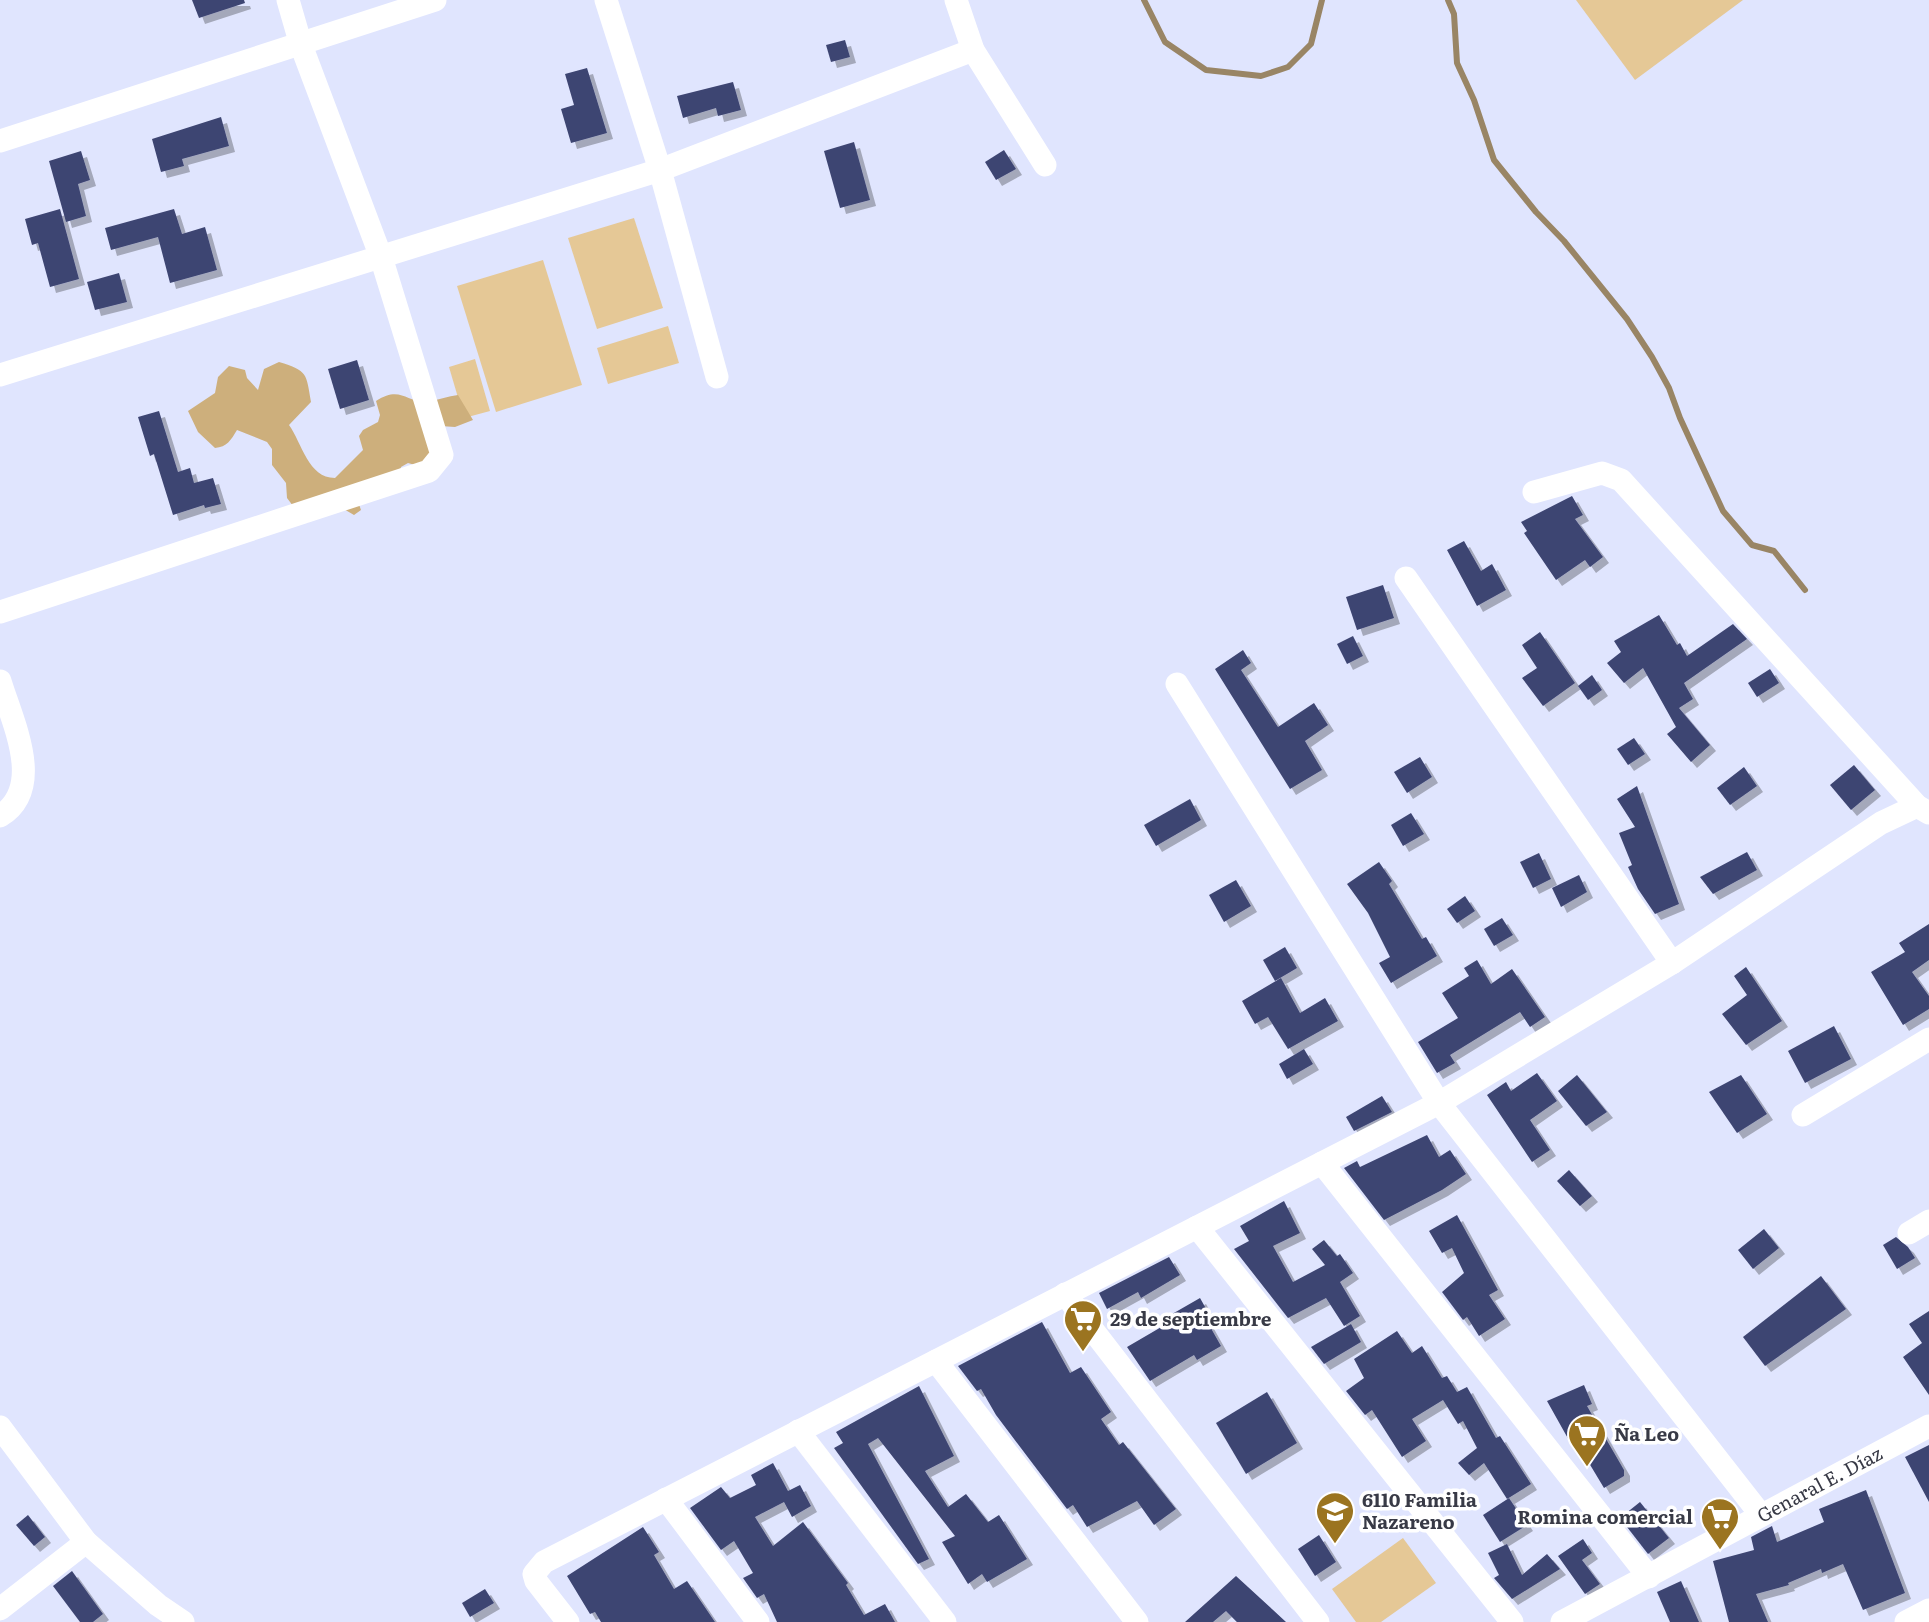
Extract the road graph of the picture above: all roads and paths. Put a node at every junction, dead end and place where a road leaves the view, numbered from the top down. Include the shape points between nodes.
1 (288, 0) edge
2 (435, 0) edge
3 (606, 0) edge
4 (956, 0) edge
5 (301, 45) junction
6 (973, 50) junction
7 (0, 141) edge
8 (1045, 165) dead end
9 (660, 170) junction
10 (381, 257) junction
11 (0, 375) edge
12 (718, 377) dead end
13 (1534, 492) dead end
14 (1406, 578) dead end
15 (0, 612) edge
16 (0, 681) edge
17 (1177, 684) dead end
18 (1923, 809) edge
19 (0, 816) edge
20 (1672, 962) junction
21 (1929, 1039) edge
22 (1439, 1103) junction
23 (1803, 1115) dead end
24 (1322, 1163) junction
25 (1197, 1227) junction
26 (1065, 1294) junction
27 (936, 1361) junction
28 (1929, 1426) edge
29 (0, 1427) edge
30 (798, 1431) junction
31 (666, 1499) junction
32 (1761, 1515) junction
33 (86, 1542) junction
34 (1649, 1577) junction
35 (0, 1609) edge
36 (1929, 1610) edge
37 (183, 1622) edge
38 (568, 1622) edge
39 (758, 1622) edge
40 (945, 1622) edge
41 (1138, 1622) edge
42 (1318, 1622) edge
43 (1512, 1622) edge
44 (1563, 1622) edge
45 (1906, 1622) edge

1 - 5 street
2 - 5 street
3 - 9 street
4 - 6 street
5 - 7 street
5 - 10 street
6 - 8 street
6 - 9 street
9 - 10 street
9 - 12 street
10 - 11 street
10 - 15 street via 443,449 434,467
13 - 18 street via 1602,473 1621,480
14 - 20 street
16 - 19 street via 24,773 19,798
17 - 22 street
18 - 20 street via 1881,822
20 - 22 street
21 - 23 street
22 - 24 street
22 - 32 street
24 - 25 street
24 - 34 street
25 - 26 street
25 - 43 street
26 - 27 street
26 - 42 street
27 - 30 street
27 - 41 street
28 - 32 street, Genaral E. Díaz
29 - 33 street
30 - 31 street
30 - 40 street
31 - 38 street via 537,1567 537,1581
31 - 39 street
32 - 34 street, Genaral E. Díaz
33 - 35 street
33 - 37 street
34 - 44 street, Genaral E. Díaz
36 - 45 street

